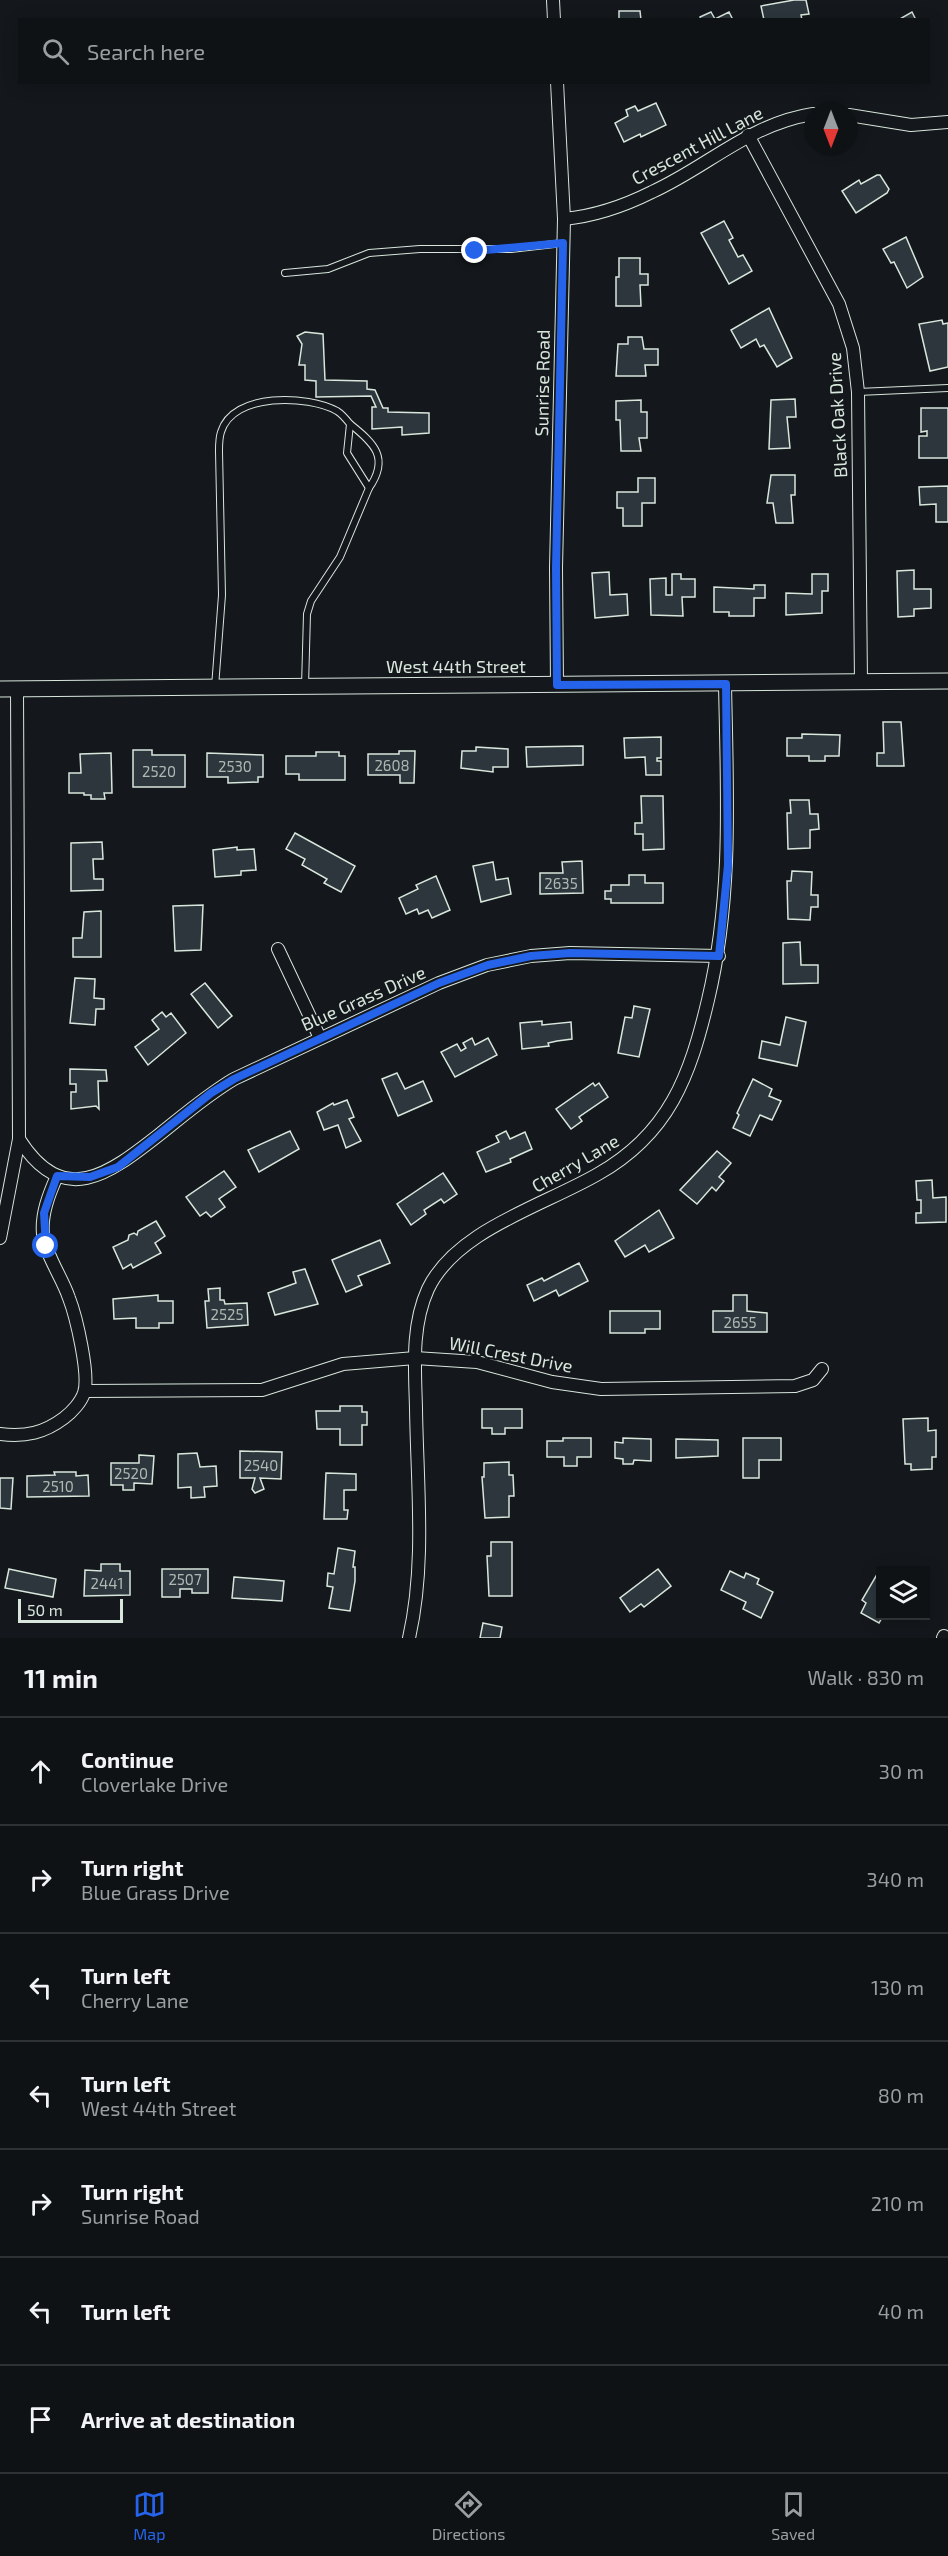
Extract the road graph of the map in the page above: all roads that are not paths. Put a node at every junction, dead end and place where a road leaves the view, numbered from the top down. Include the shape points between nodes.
1 (553, 0) edge
2 (554, 18) edge
3 (557, 84) edge
4 (804, 116) edge
5 (858, 116) edge
6 (948, 122) edge
7 (748, 135) junction
8 (564, 219) junction
9 (563, 243) junction
10 (285, 273) dead end
11 (948, 388) edge
12 (858, 392) junction
13 (350, 424) junction
14 (369, 488) junction
15 (948, 681) edge
16 (861, 682) junction
17 (726, 684) junction
18 (557, 685) junction
19 (215, 687) junction
20 (305, 687) junction
21 (0, 689) edge
22 (17, 689) junction
23 (278, 949) dead end
24 (719, 956) junction
25 (320, 1038) junction
26 (19, 1139) junction
27 (57, 1176) junction
28 (0, 1238) edge
29 (415, 1358) junction
30 (822, 1370) dead end
31 (85, 1391) junction
32 (0, 1434) edge
33 (409, 1638) edge

1 - 2 street
3 - 8 street, Sunrise Road
4 - 7 street, Crescent Hill Lane
5 - 6 street via 911,125
7 - 8 street, Crescent Hill Lane via 654,192 617,207
7 - 12 street, Black Oak Drive via 839,304 853,348
8 - 9 street, Sunrise Road
9 - 10 lane via 512,249 420,249 369,254 328,269
9 - 18 street, Sunrise Road
11 - 12 lane
12 - 16 street, Black Oak Drive
13 - 14 lane via 347,453
13 - 14 lane via 377,449 379,461
13 - 19 lane via 339,411 285,399 239,411 221,431 222,595
14 - 20 lane via 340,557 309,608
15 - 16 street, West 44th Street
16 - 17 street, West 44th Street
17 - 18 street, West 44th Street
17 - 24 street, Cherry Lane via 728,865
18 - 20 street, West 44th Street
19 - 20 street, West 44th Street
19 - 22 street, West 44th Street
21 - 22 street, West 44th Street
22 - 26 street
23 - 25 street
24 - 25 street, Blue Grass Drive via 570,953 513,959 463,973
24 - 29 street, Cherry Lane via 693,1060 663,1117 616,1163 474,1239 452,1256 424,1300
25 - 27 street, Blue Grass Drive via 211,1093 118,1167 90,1177
26 - 27 street via 41,1167
26 - 28 street
27 - 31 street via 44,1213 43,1233 71,1303
29 - 30 street, Will Crest Drive via 477,1362 552,1382 601,1389 795,1386 813,1380
29 - 31 street, Will Crest Drive via 343,1364 262,1390
29 - 33 street, Cherry Lane via 418,1584
31 - 32 street via 68,1415 50,1428 29,1435

